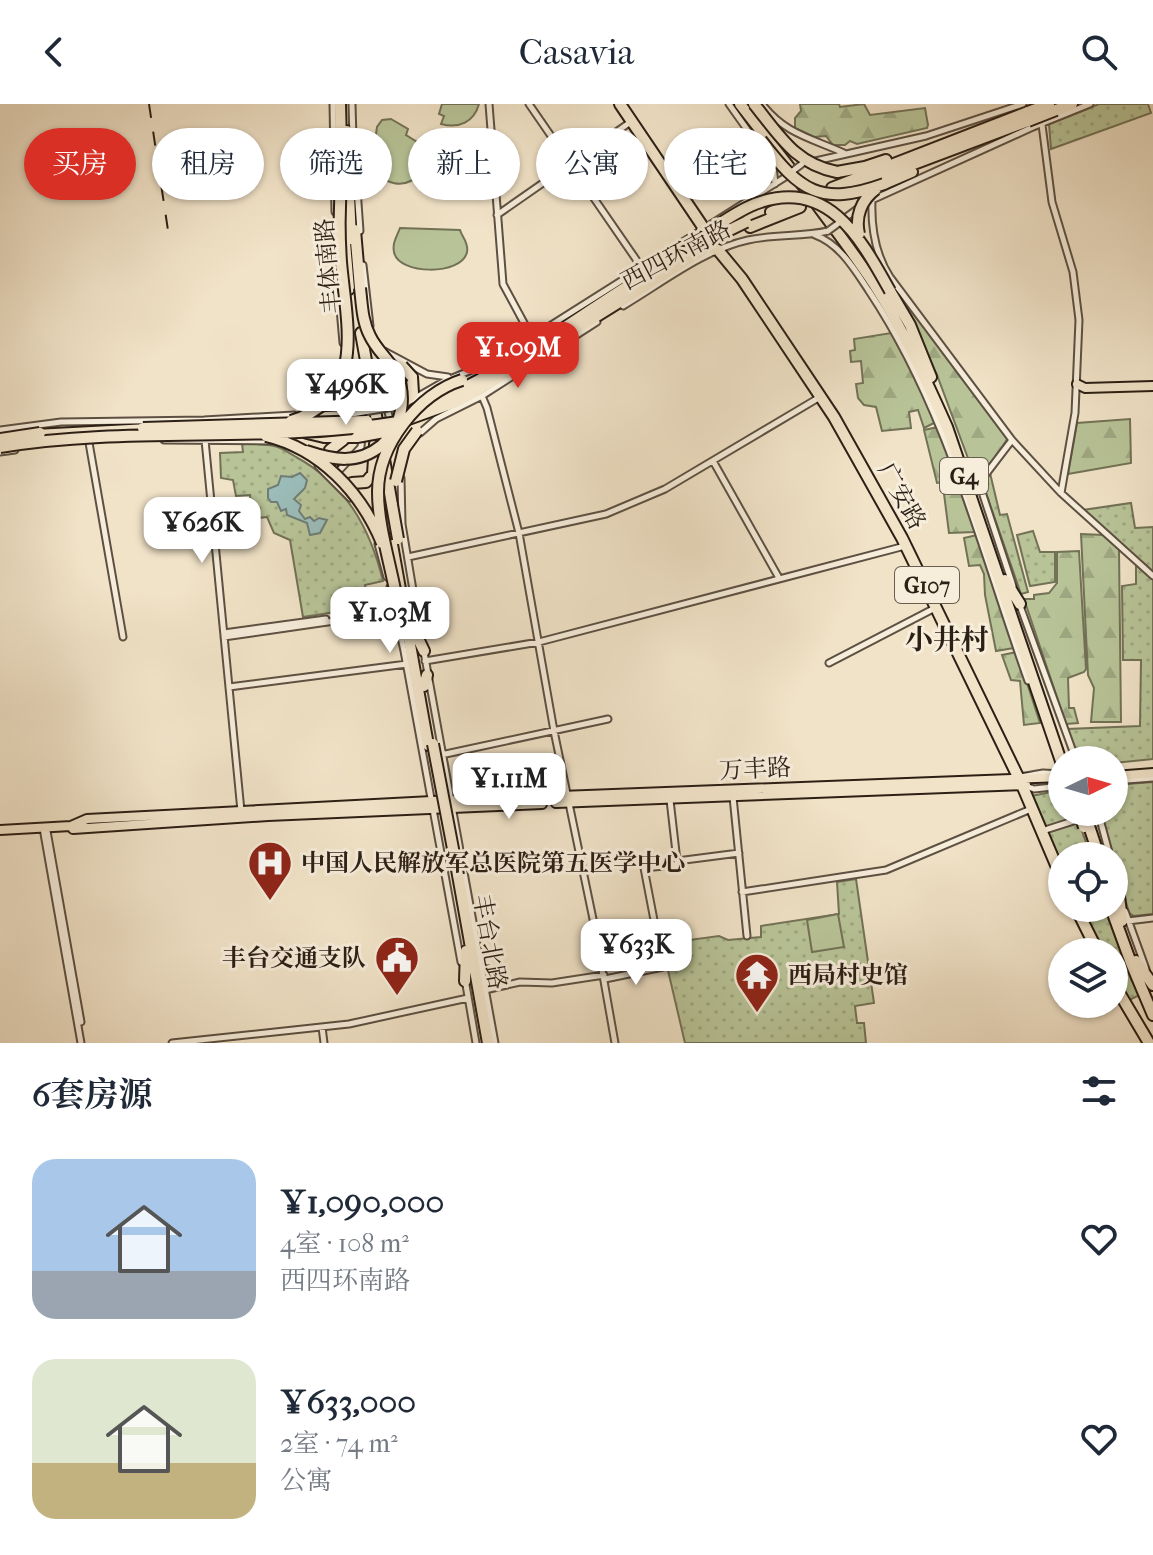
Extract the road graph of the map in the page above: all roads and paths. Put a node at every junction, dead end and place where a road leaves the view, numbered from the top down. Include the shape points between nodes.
1 (333, 104) edge
2 (346, 104) edge
3 (489, 104) edge
4 (529, 104) edge
5 (620, 104) edge
6 (732, 104) edge
7 (740, 104) edge
8 (748, 104) edge
9 (754, 104) edge
10 (762, 104) edge
11 (1072, 104) edge
12 (1090, 104) edge
13 (1049, 107) edge
14 (1029, 114) edge
15 (334, 121) junction
16 (632, 121) junction
17 (1043, 123) junction
18 (1000, 127) junction
19 (334, 128) edge
20 (336, 128) edge
21 (343, 128) edge
22 (347, 128) edge
23 (348, 128) edge
24 (545, 128) edge
25 (622, 128) edge
26 (748, 128) edge
27 (845, 154) junction
28 (776, 184) edge
29 (884, 184) junction
30 (536, 188) edge
31 (335, 200) edge
32 (341, 200) edge
33 (345, 200) edge
34 (352, 200) edge
35 (356, 200) edge
36 (595, 200) edge
37 (748, 200) edge
38 (872, 200) junction
39 (732, 209) junction
40 (497, 215) junction
41 (703, 227) junction
42 (814, 235) junction
43 (751, 239) junction
44 (862, 241) junction
45 (700, 245) junction
46 (718, 250) junction
47 (642, 268) junction
48 (862, 280) junction
49 (355, 288) junction
50 (607, 290) junction
51 (621, 307) junction
52 (368, 308) junction
53 (340, 312) junction
54 (582, 314) junction
55 (598, 315) junction
56 (369, 318) junction
57 (341, 322) junction
58 (899, 326) junction
59 (548, 332) junction
60 (363, 334) junction
61 (531, 336) junction
62 (532, 356) junction
63 (408, 369) junction
64 (522, 371) junction
65 (348, 373) junction
66 (458, 378) junction
67 (373, 383) junction
68 (1077, 384) junction
69 (1153, 384) edge
70 (482, 396) junction
71 (821, 397) junction
72 (940, 397) junction
73 (374, 405) junction
74 (436, 410) junction
75 (345, 415) joint
76 (398, 416) junction
77 (427, 419) junction
78 (295, 423) junction
79 (374, 423) junction
80 (278, 424) junction
81 (0, 430) edge
82 (88, 432) junction
83 (305, 432) joint
84 (68, 434) junction
85 (252, 436) junction
86 (353, 437) junction
87 (0, 439) edge
88 (205, 440) junction
89 (1012, 440) junction
90 (375, 444) junction
91 (0, 449) edge
92 (306, 451) junction
93 (713, 461) junction
94 (403, 462) junction
95 (332, 472) junction
96 (1061, 493) junction
97 (391, 505) junction
98 (402, 521) junction
99 (369, 524) junction
100 (519, 533) junction
101 (376, 538) junction
102 (906, 546) junction
103 (408, 557) junction
104 (1153, 576) edge
105 (779, 578) junction
106 (1005, 580) junction
107 (395, 590) junction
108 (1020, 604) junction
109 (394, 607) junction
110 (937, 607) junction
111 (396, 615) junction
112 (1017, 630) junction
113 (411, 634) junction
114 (224, 635) junction
115 (123, 637) dead end
116 (539, 642) junction
117 (424, 656) junction
118 (1019, 656) junction
119 (829, 663) dead end
120 (407, 664) junction
121 (422, 680) junction
122 (229, 687) junction
123 (608, 719) dead end
124 (418, 726) junction
125 (554, 731) junction
126 (1054, 734) junction
127 (1052, 746) edge
128 (1057, 746) edge
129 (1071, 746) edge
130 (441, 755) junction
131 (426, 769) junction
132 (444, 773) junction
133 (1153, 773) edge
134 (1048, 775) edge
135 (1128, 776) edge
136 (1021, 782) junction
137 (1003, 783) junction
138 (896, 784) junction
139 (848, 785) junction
140 (870, 792) junction
141 (821, 794) junction
142 (733, 797) junction
143 (568, 800) junction
144 (670, 800) junction
145 (433, 804) junction
146 (450, 804) junction
147 (1032, 809) junction
148 (241, 811) junction
149 (87, 824) junction
150 (1059, 826) edge
151 (44, 830) junction
152 (0, 832) edge
153 (1041, 832) junction
154 (1048, 848) edge
155 (739, 853) junction
156 (677, 861) junction
157 (456, 875) junction
158 (58, 891) junction
159 (742, 892) junction
160 (56, 900) junction
161 (1153, 918) edge
162 (1128, 921) edge
163 (1116, 922) edge
164 (1125, 922) edge
165 (1125, 922) edge
166 (747, 936) dead end
167 (476, 941) junction
168 (466, 951) junction
169 (1136, 961) junction
170 (475, 973) junction
171 (604, 977) junction
172 (465, 981) junction
173 (1153, 985) edge
174 (485, 990) junction
175 (468, 998) junction
176 (1153, 1001) edge
177 (75, 1006) junction
178 (1128, 1008) edge
179 (79, 1012) junction
180 (1153, 1015) edge
181 (322, 1027) junction
182 (227, 1040) edge
183 (83, 1043) edge
184 (172, 1043) edge
185 (324, 1043) edge
186 (479, 1043) edge
187 (488, 1043) edge
188 (495, 1043) edge
189 (615, 1043) edge
190 (1149, 1043) edge

1 - 15 street, 丰体南路
2 - 21 highway, 丰体南路
2 - 22 highway
2 - 23 street, 丰体南路
3 - 40 street
4 - 24 street
5 - 16 highway, G107
6 - 26 street
6 - 29 highway, bridge via 793,179 819,192 849,194
7 - 58 highway, G4 via 844,242
8 - 72 highway, G4 via 878,280
9 - 18 highway, bridge via 790,149 806,162 837,172
10 - 27 street via 789,130
11 - 13 highway
12 - 13 street
13 - 14 highway, bridge
13 - 17 street
13 - 17 street
14 - 17 street
14 - 18 highway
14 - 27 street
14 - 38 street
15 - 19 street, 丰体南路
15 - 20 highway
16 - 25 street
16 - 41 highway, G107
17 - 68 street via 1052,202 1076,293
18 - 29 highway via 967,149
18 - 45 highway, 西四环南路, bridge
27 - 28 street, 西四环南路, bridge via 802,164
29 - 44 highway, bridge via 862,204 857,229
30 - 40 street
31 - 53 street, 丰体南路
32 - 80 highway, bridge via 347,363 323,405
33 - 49 highway, 丰体南路
34 - 49 highway
35 - 52 street, 丰体南路
36 - 47 street
37 - 39 street, 西四环南路
38 - 42 street, 西四环南路, bridge
38 - 89 street via 876,246 884,268
39 - 41 street, 西四环南路
39 - 43 street via 736,231
40 - 61 street via 504,289
41 - 46 highway, G107
41 - 47 street, 西四环南路
42 - 43 street, 西四环南路
42 - 48 street via 837,248
43 - 46 street, 西四环南路
44 - 45 highway, bridge via 830,210 790,198 755,204
44 - 72 highway, bridge via 910,325
45 - 54 highway, 西四环南路
45 - 55 highway, 西四环南路
46 - 51 street, 西四环南路
46 - 71 highway, 广安路 / G107
47 - 50 street, 西四环南路
48 - 58 highway
48 - 118 street via 894,329 941,429
49 - 60 highway, 丰体南路, bridge
49 - 92 highway, bridge via 369,334 399,383 399,417 385,442 363,456 334,459
50 - 54 highway
50 - 59 street, 西四环南路
51 - 55 highway
51 - 64 street, 西四环南路
52 - 53 street
52 - 56 street, 丰体南路
53 - 57 street, 丰体南路
54 - 59 highway, 西四环南路
55 - 62 highway, 西四环南路
56 - 57 street
56 - 60 street, 丰体南路
57 - 65 street, 丰体南路
58 - 112 highway, G4 via 947,427
59 - 61 street, 西四环南路
59 - 66 highway via 486,369
59 - 76 highway, 西四环南路 via 474,384
60 - 63 street
60 - 67 highway
60 - 73 highway, 丰体南路
60 - 79 highway, 丰体南路
61 - 66 street, 西四环南路
62 - 64 highway
62 - 74 highway, 西四环南路
63 - 66 street
63 - 67 highway via 385,367
63 - 76 highway via 413,393
63 - 94 street via 387,407
64 - 70 street, 西四环南路
65 - 80 street via 340,394 327,407
65 - 95 street, 丰体南路 via 362,440 356,454
66 - 76 street, 西四环南路
66 - 107 highway, bridge via 419,404 382,466 379,503
67 - 73 highway
68 - 69 main road
68 - 96 street
70 - 94 street, 西四环南路 via 425,427
70 - 100 street
71 - 93 street
71 - 102 highway, 广安路 / G107
72 - 106 highway, G4
73 - 79 highway, 丰体南路
74 - 76 highway, 西四环南路
74 - 77 highway
75 - 76 street, 西四环南路, bridge
75 - 78 main road, 西四环南路
76 - 77 highway
76 - 80 highway, 西四环南路, bridge
76 - 85 highway, 西四环南路, bridge via 345,430
76 - 86 highway, bridge
77 - 97 highway, bridge via 400,460
78 - 80 street, 西四环南路
78 - 82 main road, 西四环南路
79 - 90 highway
79 - 97 highway
80 - 82 main road, 西四环南路
80 - 82 street, 西四环南路
80 - 83 main road, 西四环南路
80 - 84 highway, 西四环南路, bridge
80 - 85 main road
81 - 82 street, 西四环南路 via 61,422
82 - 84 main road, 西四环南路
82 - 88 street, 西四环南路
82 - 91 street, 西四环南路
82 - 115 street
83 - 86 highway
84 - 85 highway, 西四环南路, bridge
84 - 87 main road, 西四环南路
84 - 91 highway, 西四环南路, bridge
85 - 88 street, 西四环南路
85 - 92 highway, bridge via 276,438
85 - 95 street, 西四环南路 via 282,445
86 - 95 highway via 333,445
88 - 114 street
89 - 96 street
89 - 108 street via 983,478 981,489
90 - 95 highway, bridge via 373,474 366,482 352,483
90 - 97 highway
92 - 107 highway, bridge via 347,486 367,513
93 - 100 street via 660,492 606,514
93 - 105 street
94 - 98 street, 丰台北路
95 - 99 street, 丰台北路
96 - 104 street
97 - 113 highway, 丰台北路, bridge
98 - 99 street
98 - 101 street via 382,526
98 - 103 street, 丰台北路
99 - 101 street, 丰台北路
100 - 103 street
100 - 116 street
101 - 109 street, 丰台北路
102 - 105 street
102 - 110 highway, 广安路 / G107
103 - 117 street, 丰台北路
105 - 116 street
106 - 108 highway
106 - 126 highway, G4
107 - 113 highway
108 - 129 street
109 - 111 street, 丰台北路
109 - 114 street
110 - 119 street
110 - 136 highway, 广安路 / G107
111 - 114 street
111 - 120 street, 丰台北路
112 - 118 highway
112 - 126 highway, G4
113 - 117 highway
113 - 121 highway, 丰台北路
114 - 122 street
116 - 117 street
116 - 125 street
117 - 121 street, 丰台北路
118 - 127 street
120 - 122 street
120 - 124 street, 丰台北路
121 - 124 highway
121 - 130 street, 丰台北路
121 - 157 highway, 丰台北路, bridge
122 - 148 street
123 - 125 street
124 - 131 street, 丰台北路
125 - 130 street
125 - 143 street
126 - 128 highway, G4
130 - 132 street, 丰台北路
131 - 132 street via 433,778
131 - 145 street, 丰台北路
132 - 146 street, 丰台北路
133 - 135 main road
134 - 136 main road, 万丰路
136 - 137 main road, 万丰路
136 - 147 highway, 广安路 / G107
137 - 138 main road, 万丰路
137 - 140 main road, 万丰路
138 - 139 main road, 万丰路
138 - 140 main road via 871,786
139 - 141 main road via 848,791
139 - 143 main road, 万丰路
140 - 141 main road, 万丰路
141 - 142 main road, 万丰路
142 - 144 main road, 万丰路
142 - 155 street
143 - 144 main road, 万丰路
143 - 146 main road, 万丰路
143 - 171 street
144 - 156 street
145 - 146 main road, 万丰路
145 - 148 main road
145 - 149 main road
145 - 172 street, 丰台北路
146 - 167 street, 丰台北路
147 - 153 highway, 广安路 / G107
147 - 159 street via 886,870
148 - 149 main road
149 - 151 main road
150 - 153 street
151 - 152 main road
151 - 158 street
151 - 160 street
153 - 154 highway, 广安路 / G107
155 - 156 street
155 - 159 street
156 - 171 street via 644,868 663,967
157 - 168 highway, 丰台北路
157 - 170 highway, 丰台北路
158 - 160 street
158 - 179 street
159 - 166 street
160 - 177 street
161 - 162 street
163 - 180 highway
164 - 169 highway
165 - 173 street
167 - 170 highway
167 - 174 street, 丰台北路
168 - 172 highway
168 - 186 highway, 丰台北路
169 - 173 highway
169 - 176 highway
170 - 187 highway, 丰台北路
171 - 174 street via 520,982
171 - 189 street
172 - 175 street, 丰台北路
174 - 188 street, 丰台北路
175 - 181 street
175 - 186 street, 丰台北路
177 - 179 street
177 - 183 street
178 - 190 highway
179 - 183 street
181 - 182 street
181 - 185 street
182 - 184 street

